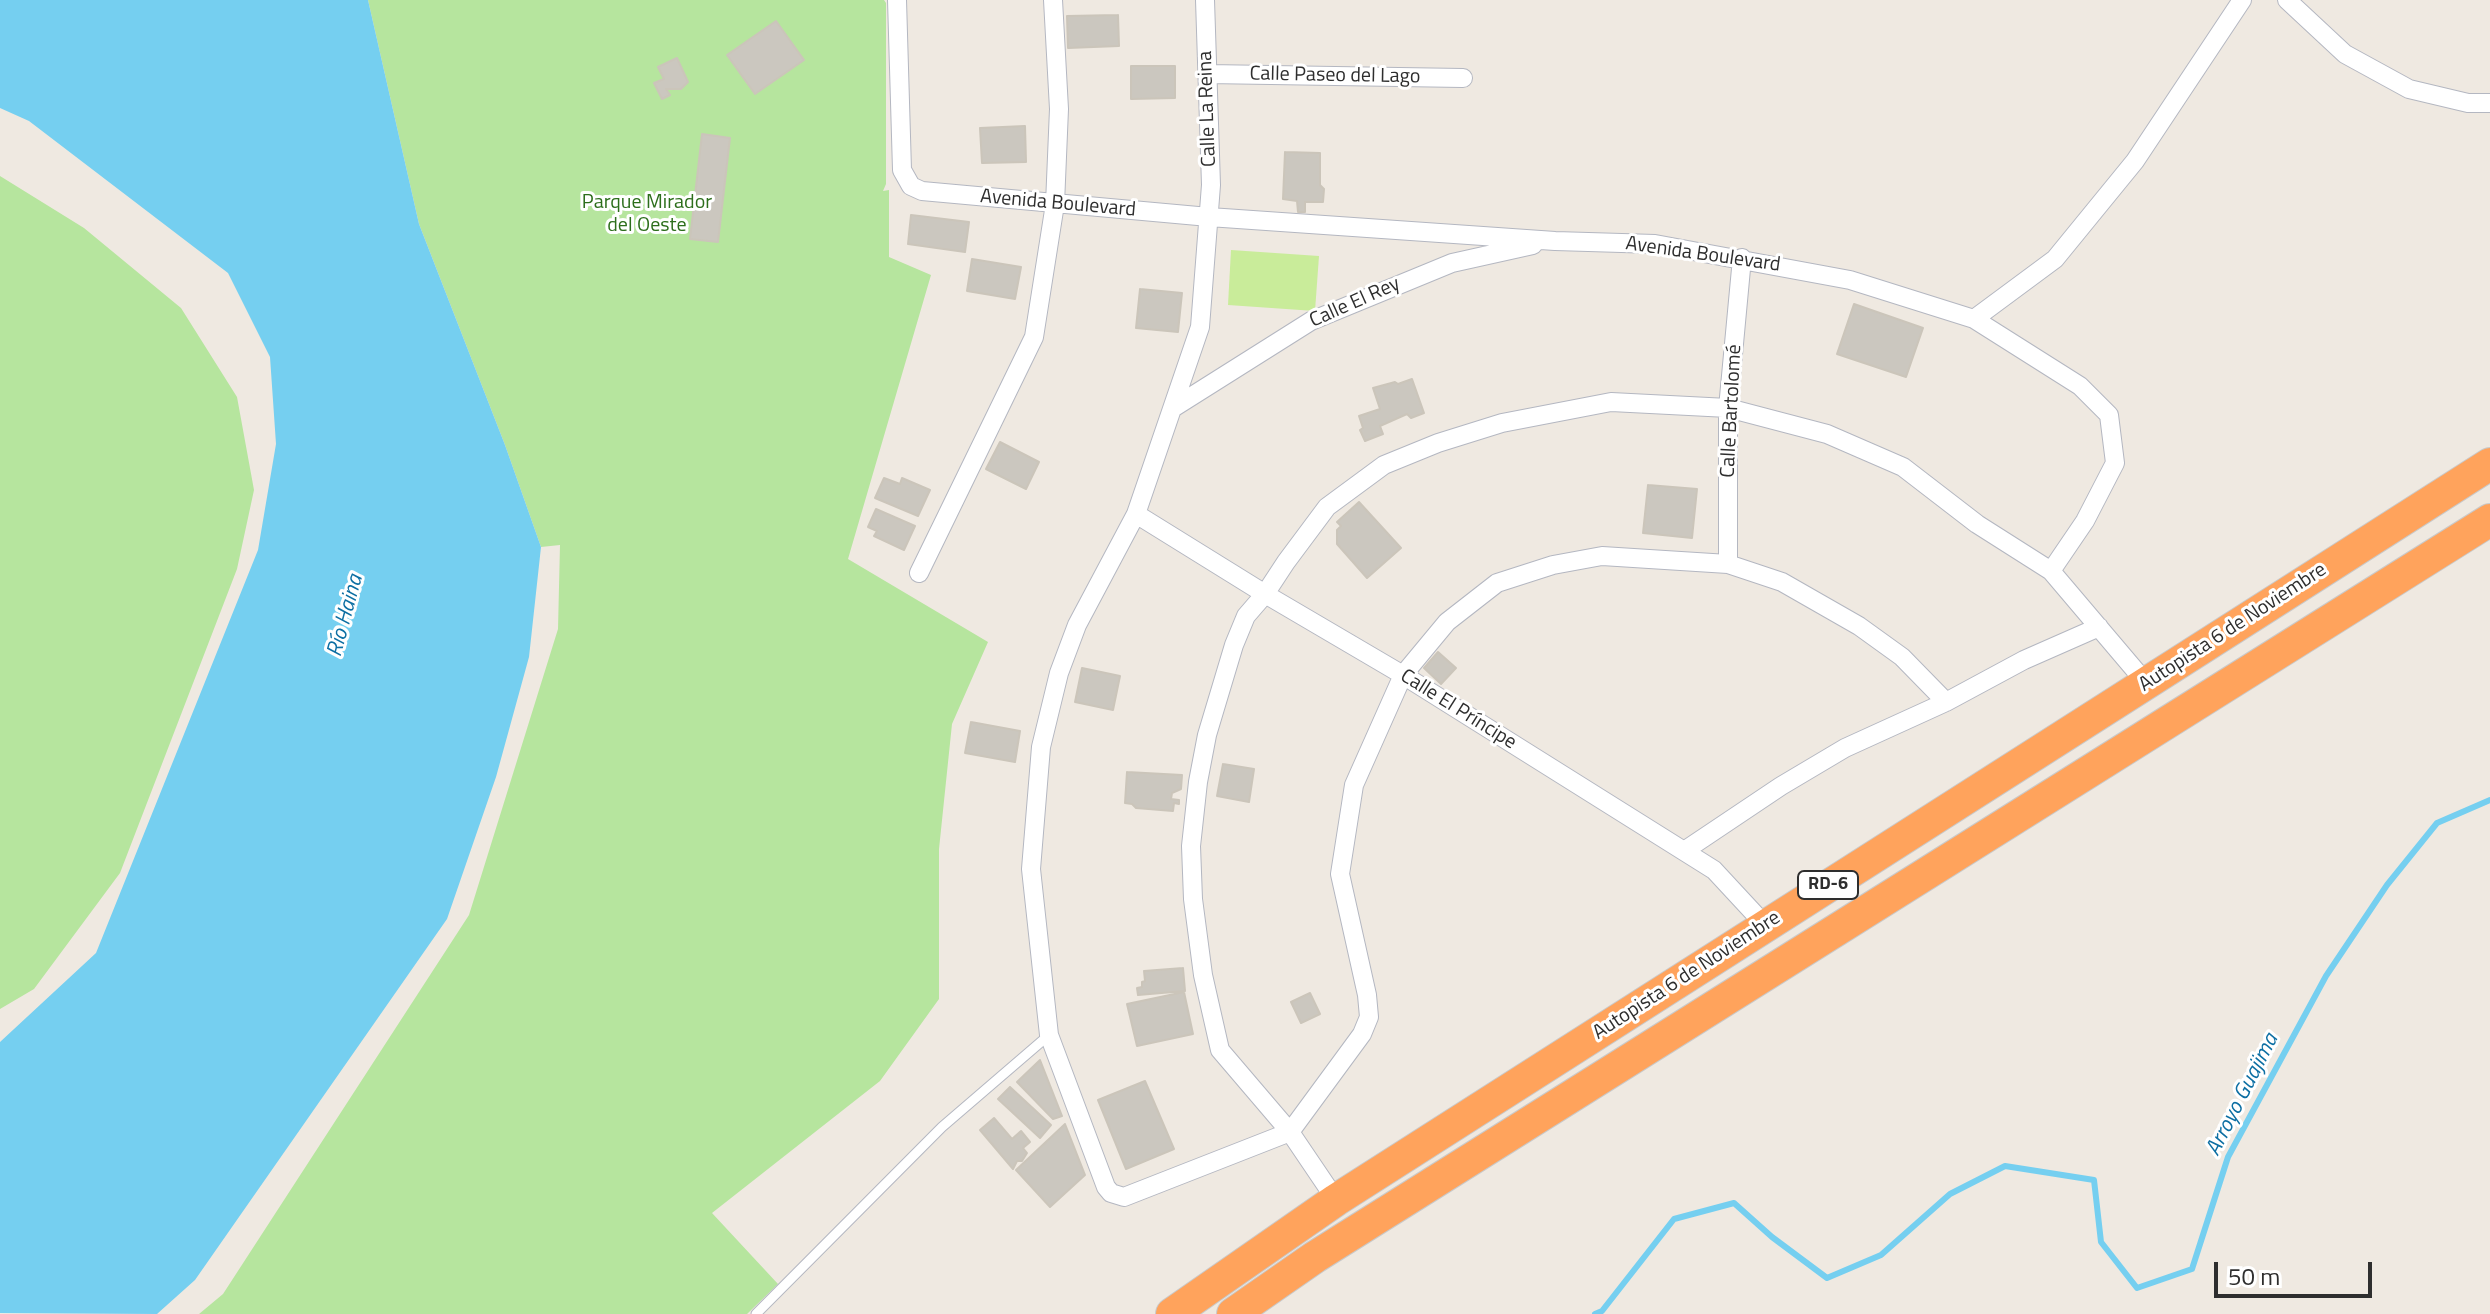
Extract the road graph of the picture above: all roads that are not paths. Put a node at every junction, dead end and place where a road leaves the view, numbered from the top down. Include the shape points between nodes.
1 (897, 0) edge
2 (1053, 0) edge
3 (1205, 0) edge
4 (2242, 0) edge
5 (2287, 0) edge
6 (1207, 74) junction
7 (1463, 78) dead end
8 (2490, 103) edge
9 (1055, 204) junction
10 (1209, 217) junction
11 (1555, 241) junction
12 (1742, 258) junction
13 (1974, 319) junction
14 (1173, 408) junction
15 (1728, 408) junction
16 (2490, 464) edge
17 (1136, 514) junction
18 (2490, 520) edge
19 (1728, 564) junction
20 (2051, 571) junction
21 (919, 573) dead end
22 (1265, 594) junction
23 (2099, 627) junction
24 (1403, 675) junction
25 (2146, 683) junction
26 (1946, 702) junction
27 (1684, 851) junction
28 (1765, 925) junction
29 (1049, 1035) junction
30 (1290, 1132) junction
31 (1336, 1200) junction
32 (756, 1314) edge
33 (1172, 1314) edge
34 (1233, 1314) edge

1 - 9 street, Avenida Boulevard via 902,170 911,186
2 - 9 street via 1059,109
3 - 6 street, Calle La Reina
4 - 13 street via 2135,161 2055,259
5 - 8 street via 2345,54 2409,89
6 - 7 street, Calle Paseo del Lago
6 - 10 street, Calle La Reina
9 - 10 street, Avenida Boulevard
9 - 21 street via 1034,337
10 - 11 street, Avenida Boulevard
10 - 14 street, Calle La Reina via 1200,327
11 - 12 street, Avenida Boulevard via 1655,244
11 - 14 street, Calle El Rey via 1452,263 1368,296 1311,321
12 - 13 street, Avenida Boulevard via 1850,280
12 - 15 street, Calle Bartolomé
13 - 20 street, Avenida Boulevard via 2080,386 2109,415 2115,463
14 - 17 street, Calle La Reina
15 - 19 street, Calle Bartolomé
15 - 20 street via 1827,434 1903,467 1977,524
15 - 22 street via 1611,402 1502,423 1438,443 1384,465 1327,507
16 - 25 highway, Autopista 6 de Noviembre / RD-6
17 - 22 street, Calle El Príncipe
17 - 29 street, Calle La Reina via 1077,625 1041,747 1031,869
18 - 34 highway, Autopista 6 de Noviembre / RD-6 via 1315,1257
19 - 24 street via 1602,556 1497,583 1447,622
19 - 26 street via 1782,582 1859,626 1902,657
20 - 23 street
22 - 24 street, Calle El Príncipe
22 - 30 street via 1246,616 1234,645 1207,735 1191,846 1193,899 1220,1050
23 - 25 street
23 - 26 street
24 - 27 street, Calle El Príncipe
24 - 30 street via 1354,785 1340,874 1369,1017
25 - 28 highway, Autopista 6 de Noviembre / RD-6
26 - 27 street via 1845,748
27 - 28 street, Calle El Príncipe via 1714,870
28 - 31 highway, Autopista 6 de Noviembre / RD-6
29 - 30 street, Calle La Reina via 1106,1187 1116,1196
29 - 32 lane via 942,1127
30 - 31 street
31 - 33 highway, Autopista 6 de Noviembre / RD-6

